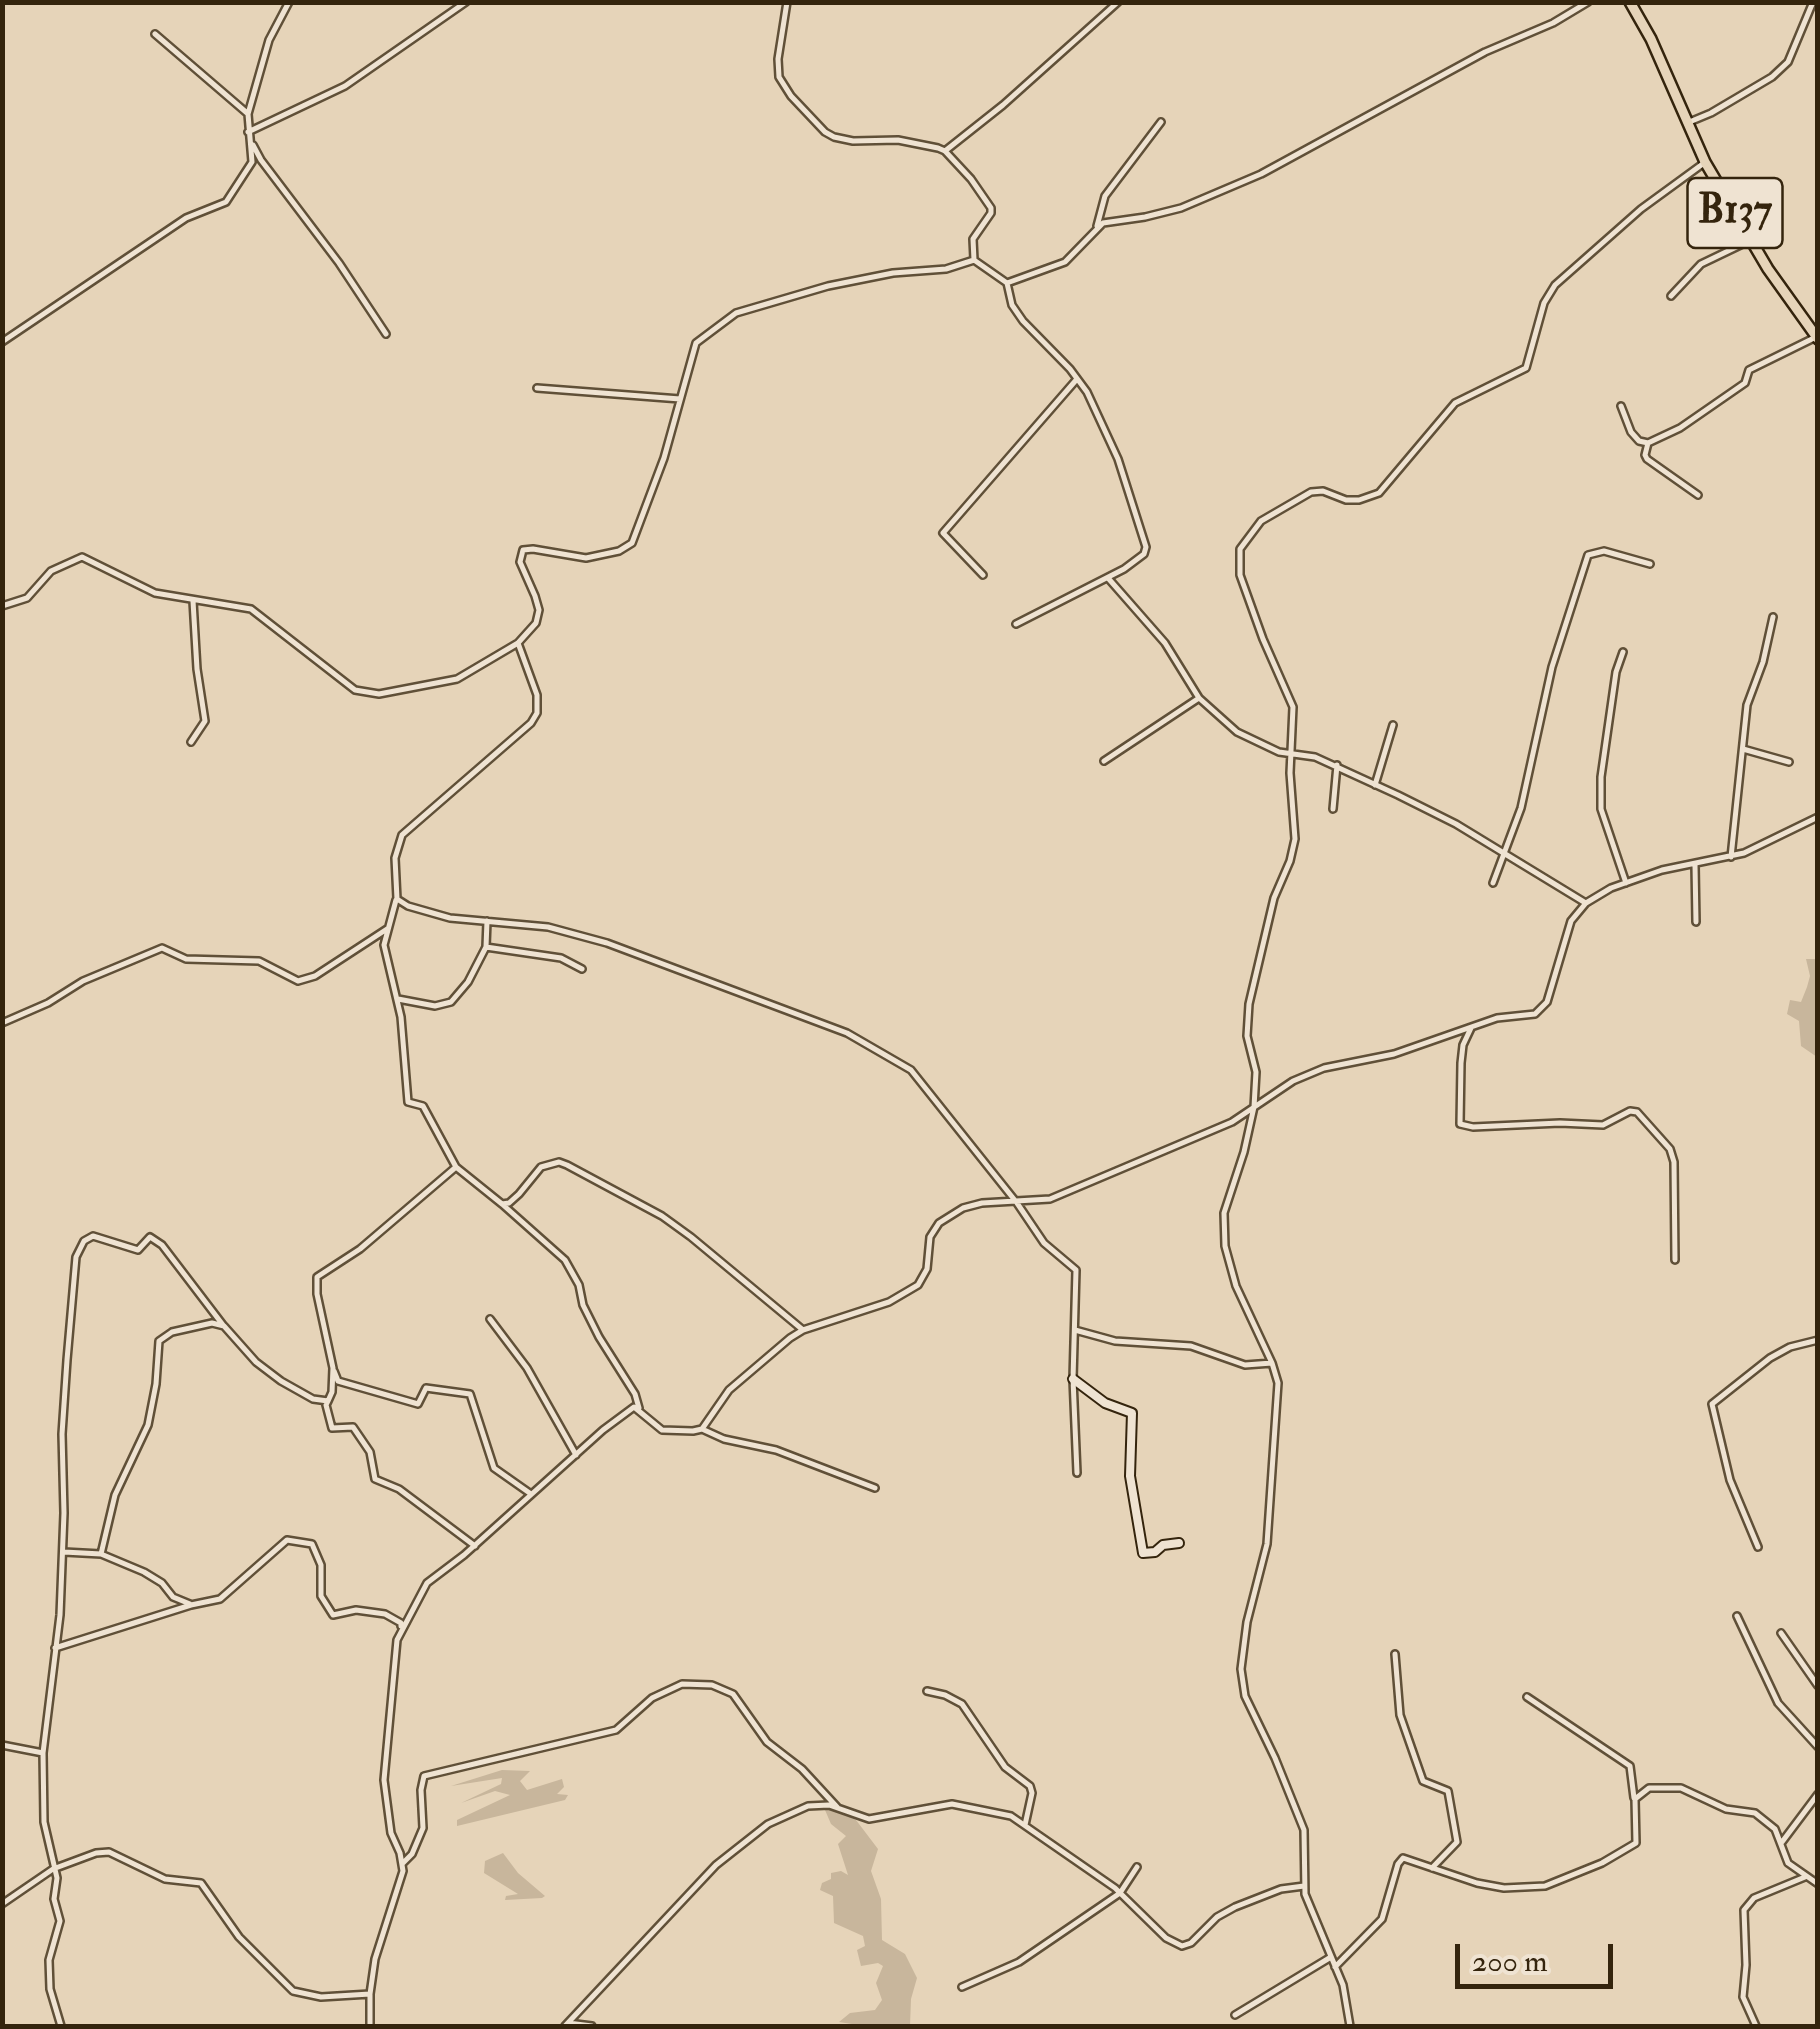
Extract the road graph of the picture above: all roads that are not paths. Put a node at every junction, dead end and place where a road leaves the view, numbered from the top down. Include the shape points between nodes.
1 (289, 2) edge
2 (466, 2) edge
3 (787, 2) edge
4 (1118, 2) edge
5 (1588, 2) edge
6 (1630, 2) edge
7 (1813, 2) edge
8 (154, 34) dead end
9 (248, 114) junction
10 (1161, 122) dead end
11 (1687, 123) junction
12 (248, 132) junction
13 (251, 142) junction
14 (945, 151) junction
15 (1705, 162) junction
16 (1097, 226) junction
17 (1751, 240) junction
18 (974, 260) junction
19 (1006, 283) junction
20 (1671, 296) dead end
21 (386, 334) dead end
22 (1817, 338) edge
23 (2, 342) edge
24 (1077, 379) junction
25 (536, 388) dead end
26 (680, 399) junction
27 (1621, 406) dead end
28 (1648, 444) junction
29 (1698, 495) dead end
30 (1650, 564) dead end
31 (983, 574) dead end
32 (1108, 578) junction
33 (193, 601) junction
34 (2, 606) edge
35 (1773, 616) dead end
36 (1016, 624) dead end
37 (518, 643) junction
38 (1624, 652) dead end
39 (1199, 698) junction
40 (1394, 725) dead end
41 (191, 742) dead end
42 (1742, 749) junction
43 (1293, 754) junction
44 (1104, 762) dead end
45 (1789, 762) dead end
46 (1336, 765) junction
47 (1375, 785) junction
48 (1333, 809) dead end
49 (1818, 817) edge
50 (1505, 854) junction
51 (1731, 857) junction
52 (1694, 865) junction
53 (1493, 883) dead end
54 (1626, 883) junction
55 (397, 899) junction
56 (1586, 902) junction
57 (487, 922) junction
58 (1696, 922) dead end
59 (387, 930) junction
60 (486, 947) junction
61 (582, 969) dead end
62 (398, 999) junction
63 (2, 1023) edge
64 (1472, 1025) junction
65 (1254, 1108) junction
66 (456, 1167) junction
67 (1017, 1202) junction
68 (502, 1204) junction
69 (1675, 1260) dead end
70 (490, 1319) dead end
71 (224, 1326) junction
72 (803, 1330) junction
73 (1075, 1330) junction
74 (1818, 1340) edge
75 (1272, 1362) junction
76 (333, 1368) junction
77 (1073, 1379) junction
78 (328, 1400) junction
79 (639, 1408) junction
80 (702, 1428) junction
81 (576, 1455) junction
82 (1077, 1473) dead end
83 (875, 1488) dead end
84 (531, 1494) junction
85 (1179, 1543) dead end
86 (475, 1546) junction
87 (1758, 1547) dead end
88 (64, 1552) junction
89 (101, 1554) junction
90 (192, 1605) junction
91 (1737, 1616) dead end
92 (400, 1631) junction
93 (1782, 1633) dead end
94 (55, 1648) junction
95 (1395, 1654) dead end
96 (1818, 1686) edge
97 (927, 1691) dead end
98 (1528, 1696) dead end
99 (2, 1746) edge
100 (1818, 1747) edge
101 (43, 1753) junction
102 (1818, 1794) edge
103 (1635, 1799) junction
104 (837, 1807) junction
105 (1025, 1824) junction
106 (1782, 1842) junction
107 (403, 1862) junction
108 (1137, 1867) dead end
109 (1432, 1868) junction
110 (53, 1870) junction
111 (1805, 1877) junction
112 (1818, 1884) edge
113 (1304, 1886) junction
114 (1120, 1893) junction
115 (2, 1904) edge
116 (1331, 1957) junction
117 (1335, 1966) junction
118 (962, 1987) dead end
119 (370, 1994) junction
120 (1235, 2015) dead end
121 (566, 2025) edge
122 (61, 2026) edge
123 (370, 2026) edge
124 (592, 2026) edge
125 (1350, 2026) edge
126 (1756, 2026) edge

1 - 9 street via 269,40
2 - 12 street via 345,86
3 - 14 street via 780,76 825,132
4 - 14 street
5 - 16 street via 1261,174 1181,208
6 - 11 main road, B137
7 - 11 street via 1788,62
8 - 9 street
9 - 12 street
10 - 16 street via 1105,196
11 - 15 main road, B137
12 - 13 street
13 - 21 street
13 - 23 street via 252,162 226,202 186,218
14 - 18 street via 990,202 991,214 973,239
15 - 17 main road, B137
15 - 43 street via 1556,284 1544,302 1524,371 1454,403 1380,493 1346,500 1310,492 1246,537 1240,576 1294,706
16 - 19 street via 1065,262
17 - 20 street via 1701,264
17 - 22 main road, B137
18 - 19 street
18 - 26 street via 828,286 736,313 696,344
19 - 24 street via 1023,321
22 - 28 street via 1749,370 1745,383
24 - 31 street via 943,533
24 - 32 street via 1118,460 1146,547 1141,560
25 - 26 street
26 - 37 street via 632,543 586,558 523,550 520,562 538,610 536,623
27 - 28 street via 1632,432
28 - 29 street via 1647,459
30 - 50 street via 1604,551 1588,554
32 - 36 street
32 - 39 street via 1165,644
33 - 34 street via 155,593 82,557 52,571 27,598
33 - 37 street via 251,609 365,693 444,684
33 - 41 street via 205,721
35 - 42 street via 1747,705
37 - 55 street via 537,713 402,835 394,858
38 - 54 street via 1601,777 1602,809
39 - 43 street via 1248,739
39 - 44 street
40 - 47 street
42 - 45 street
42 - 51 street
43 - 46 street
43 - 65 street via 1295,840 1274,898 1248,1022
46 - 47 street
46 - 48 street
47 - 50 street
49 - 51 street
50 - 53 street
50 - 56 street
51 - 52 street
52 - 54 street
52 - 58 street
54 - 56 street
55 - 57 street via 440,916
55 - 59 street
56 - 64 street via 1571,921 1542,1010
57 - 60 street
57 - 67 street via 577,933 847,1033 911,1070
59 - 62 street via 384,944
59 - 63 street via 298,981 259,961 186,959 162,948
60 - 61 street via 561,958
60 - 62 street via 448,1004
62 - 66 street via 408,1102 423,1106
64 - 65 street via 1394,1054 1324,1068
64 - 69 street via 1463,1045 1460,1124 1603,1124 1638,1112 1674,1162
65 - 67 street via 1067,1193
65 - 75 street via 1224,1213 1225,1246
66 - 68 street
66 - 76 street via 317,1277
67 - 72 street via 982,1203 950,1214 930,1237 918,1284 889,1302
67 - 73 street via 1044,1242 1076,1270
68 - 72 street via 540,1167 568,1165 662,1216
68 - 79 street via 564,1260
70 - 81 street via 528,1368
71 - 78 street via 280,1380
71 - 88 street via 150,1237 138,1250 93,1236 84,1241 76,1257 62,1434
71 - 89 street via 212,1322 159,1341 148,1425 112,1504
72 - 80 street via 728,1390
73 - 75 street via 1132,1343 1192,1346 1245,1366
73 - 77 street
74 - 87 street via 1770,1358 1712,1404 1730,1480
75 - 113 street via 1278,1402 1272,1506 1241,1670 1245,1696 1304,1830
76 - 78 street
76 - 84 street via 338,1382 418,1404 426,1388 470,1394 494,1468
77 - 82 street
77 - 85 street via 1104,1403 1132,1413 1130,1476 1143,1553
78 - 86 street via 332,1428 352,1427 370,1452 376,1480 399,1489
79 - 80 street via 662,1430
79 - 81 street
80 - 83 street
81 - 84 street
84 - 86 street
86 - 92 street via 427,1583
88 - 89 street
88 - 94 street
89 - 90 street via 152,1575
90 - 92 street via 223,1597 287,1540 312,1544 321,1596 332,1615 385,1614 401,1623
90 - 94 street
91 - 100 street via 1778,1703
92 - 107 street via 384,1780 392,1838
93 - 96 street
94 - 101 street
95 - 109 street via 1400,1716 1423,1782 1448,1792 1456,1842
97 - 105 street via 962,1704 1005,1768 1030,1786
98 - 103 street via 1630,1766
99 - 101 street
101 - 110 street
102 - 106 street
103 - 106 street via 1649,1788 1681,1788 1726,1810 1755,1813
103 - 109 street via 1636,1843 1562,1882 1504,1888
104 - 105 street via 869,1819 952,1804
104 - 107 street via 768,1742 733,1694 682,1684 652,1698 616,1730 424,1776 424,1828
104 - 121 street via 808,1806 768,1824 716,1866
105 - 114 street
106 - 111 street via 1788,1863
107 - 119 street
108 - 114 street
109 - 117 street via 1400,1860 1382,1919
110 - 115 street
110 - 119 street via 103,1851 165,1878 196,1881 255,1955 294,1991 321,1998
110 - 122 street via 60,1921 50,1990
111 - 112 street
111 - 126 street via 1754,1898 1744,1910 1742,1997
113 - 114 street via 1235,1907 1182,1946
113 - 116 street
114 - 118 street via 1020,1962
116 - 117 street
116 - 120 street
117 - 125 street
119 - 123 street
121 - 124 street

